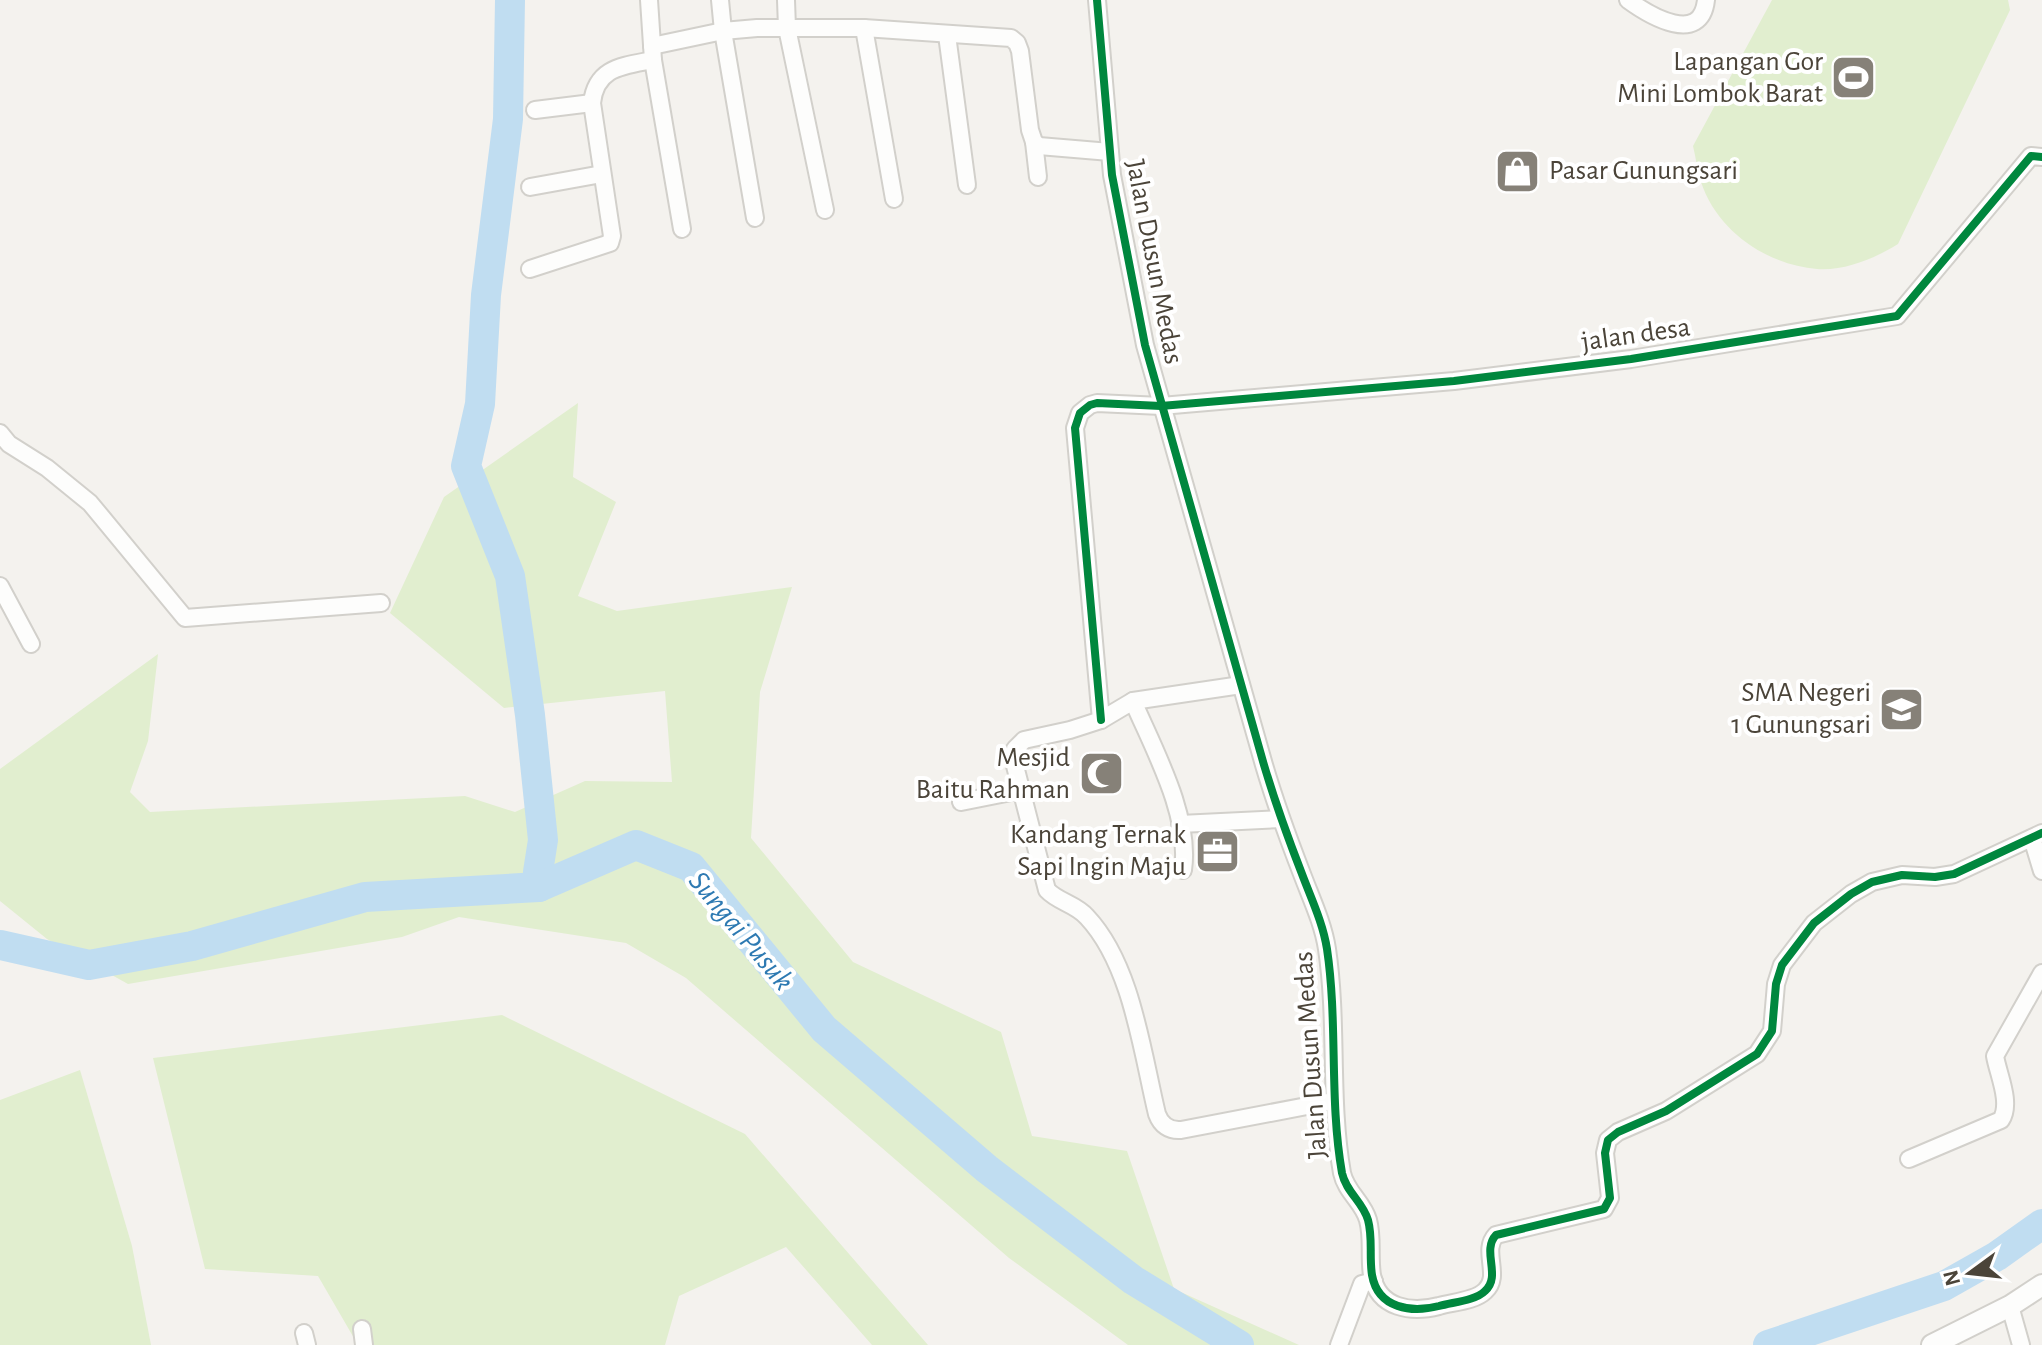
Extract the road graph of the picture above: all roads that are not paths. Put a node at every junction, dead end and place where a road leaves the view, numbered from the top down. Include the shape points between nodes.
1 (649, 0) edge
2 (720, 0) edge
3 (786, 0) edge
4 (1097, 0) edge
5 (1628, 0) edge
6 (1706, 0) edge
7 (787, 28) junction
8 (864, 28) junction
9 (723, 31) junction
10 (947, 35) junction
11 (653, 53) junction
12 (592, 103) junction
13 (535, 110) dead end
14 (1034, 142) junction
15 (1110, 152) junction
16 (2042, 157) edge
17 (602, 174) junction
18 (1038, 177) dead end
19 (967, 185) dead end
20 (530, 187) dead end
21 (894, 199) dead end
22 (825, 210) dead end
23 (755, 218) dead end
24 (682, 229) dead end
25 (530, 269) dead end
26 (1161, 406) junction
27 (0, 433) edge
28 (0, 586) edge
29 (381, 603) dead end
30 (31, 644) dead end
31 (1241, 685) junction
32 (1133, 701) junction
33 (1101, 720) junction
34 (1021, 790) junction
35 (961, 802) dead end
36 (1281, 819) junction
37 (1180, 824) junction
38 (2037, 836) edge
39 (1183, 870) dead end
40 (2042, 871) edge
41 (2042, 973) edge
42 (1333, 1101) junction
43 (1909, 1159) dead end
44 (1374, 1281) junction
45 (2042, 1285) edge
46 (2010, 1306) junction
47 (1339, 1345) edge
48 (1932, 1345) edge
49 (2021, 1345) edge

1 - 11 street
2 - 9 street
3 - 7 street
4 - 15 street, Jalan Dusun Medas
5 - 6 street via 1684,26 1700,18
7 - 8 street
7 - 9 street
7 - 22 street
8 - 10 street
8 - 21 street
9 - 11 street
9 - 23 street
10 - 14 street via 999,36 1017,43
10 - 19 street
11 - 12 street via 607,73 594,86
11 - 24 street
12 - 13 street
12 - 17 street
14 - 15 street
14 - 18 street
15 - 26 street, Jalan Dusun Medas via 1121,231
16 - 26 street, jalan desa via 2031,156 1897,316 1454,381
17 - 20 street
17 - 25 street via 610,243
26 - 31 street, Jalan Dusun Medas
26 - 33 street via 1093,403 1076,424
27 - 29 street via 90,503 185,618
28 - 30 street
31 - 32 street
31 - 36 street, Jalan Dusun Medas
32 - 33 street
32 - 37 street
33 - 34 street via 1021,741 1014,759
34 - 35 street
34 - 42 street via 1047,890 1086,915 1120,973 1164,1126 1181,1130
36 - 37 street
36 - 42 street, Jalan Dusun Medas via 1327,950
37 - 39 street
38 - 40 street
38 - 44 street via 1954,874 1879,879 1814,923 1782,965 1772,1031 1757,1054 1666,1111 1612,1135 1605,1150 1610,1198 1602,1211 1496,1235 1490,1243 1491,1282 1484,1293 1413,1311 1389,1302
41 - 43 street via 1995,1056 2006,1113 2001,1120
42 - 44 street, Jalan Dusun Medas via 1343,1179 1369,1223
44 - 47 street via 1362,1284
45 - 46 street
46 - 48 street
46 - 49 street

